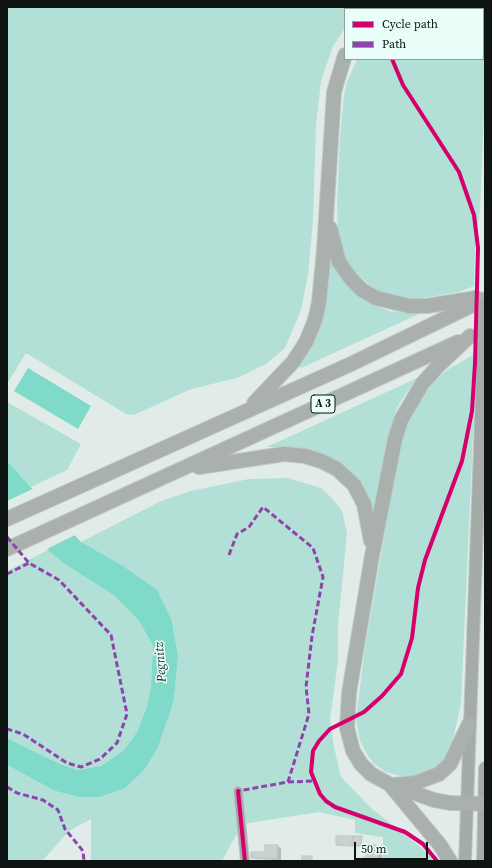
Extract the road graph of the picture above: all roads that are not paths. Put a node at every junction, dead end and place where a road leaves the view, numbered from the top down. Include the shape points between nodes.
1 (344, 58) edge
2 (327, 214) junction
3 (485, 298) edge
4 (485, 305) edge
5 (485, 330) edge
6 (470, 336) junction
7 (244, 412) junction
8 (176, 471) junction
9 (7, 520) edge
10 (7, 548) edge
11 (372, 556) junction
12 (469, 724) junction
13 (485, 768) edge
14 (389, 784) junction
15 (238, 791) dead end
16 (466, 804) junction
17 (485, 804) edge
18 (246, 861) edge
19 (450, 861) edge
20 (464, 861) edge
21 (483, 861) edge

1 - 2 highway via 334,92
2 - 3 highway via 339,262 362,290 376,298 389,303 427,306
2 - 7 highway via 319,302 311,332 293,362
3 - 7 highway, A 3 via 351,364
4 - 12 main road, bridge
5 - 6 highway, A 3
6 - 8 highway, A 3
6 - 11 highway via 422,384 401,420
7 - 9 highway, A 3
8 - 10 highway, A 3
8 - 11 highway via 284,454 321,461 337,469 354,485 364,504
11 - 14 highway via 349,693 347,728 353,752 361,764 371,774
12 - 14 highway via 450,764 440,774 415,783
12 - 16 main road
13 - 17 main road
14 - 16 highway via 434,800
14 - 19 highway via 440,845
15 - 18 street
16 - 17 highway
16 - 20 main road
17 - 21 main road

